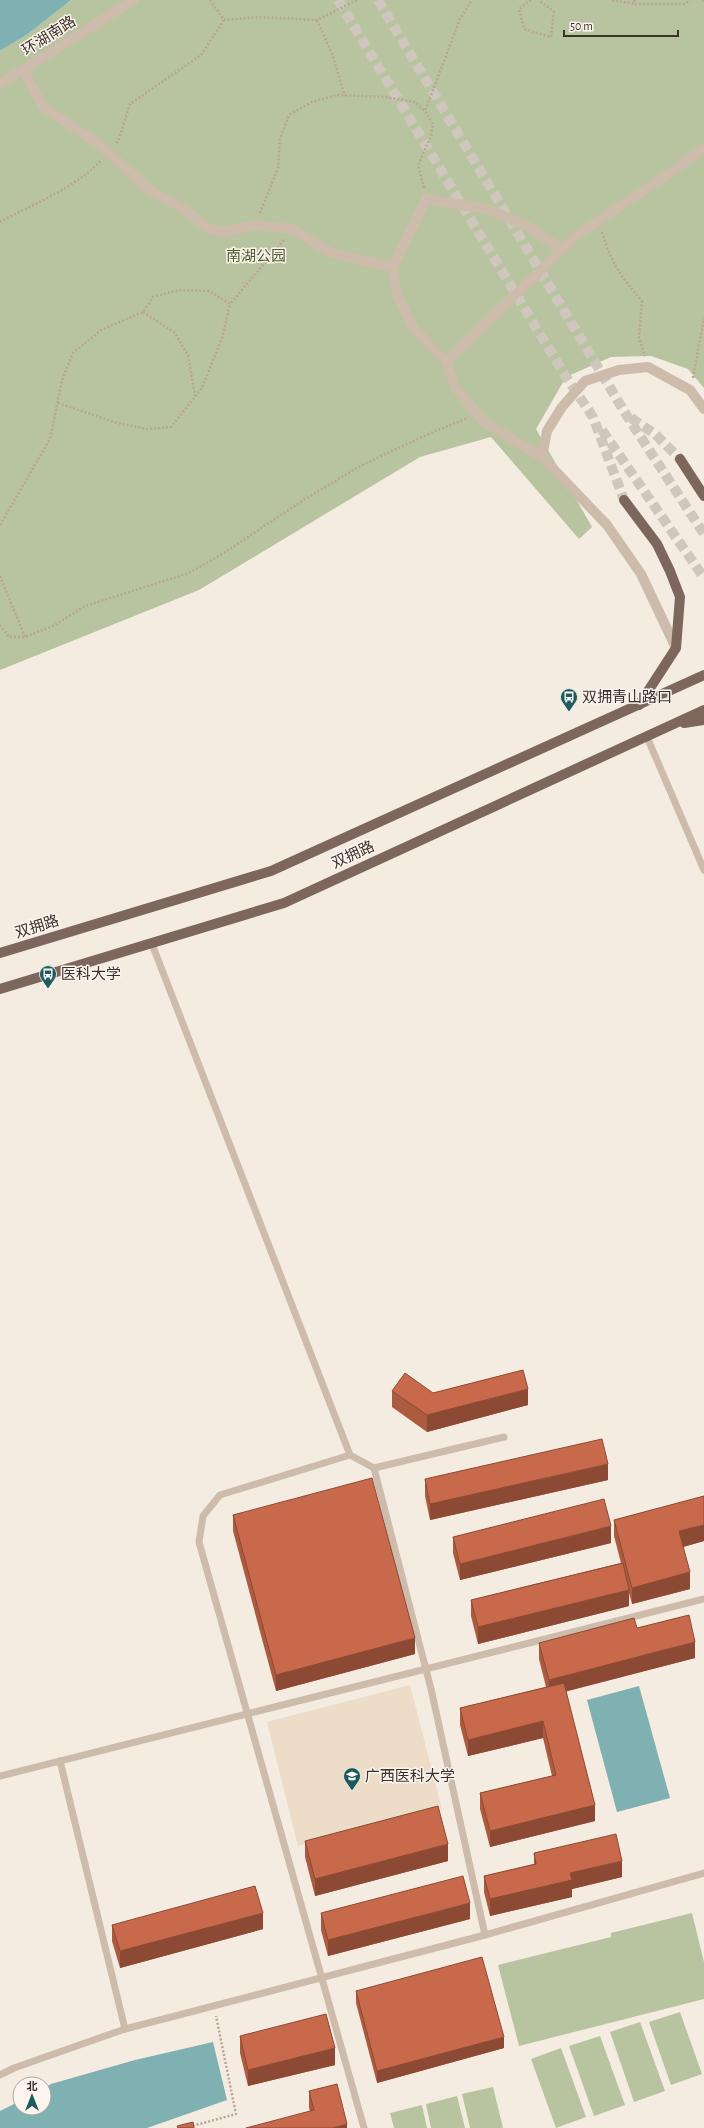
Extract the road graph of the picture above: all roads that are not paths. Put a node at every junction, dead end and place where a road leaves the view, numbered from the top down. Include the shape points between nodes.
1 (134, 0) edge
2 (24, 70) junction
3 (0, 84) edge
4 (704, 148) edge
5 (561, 250) junction
6 (393, 267) junction
7 (446, 362) junction
8 (704, 409) edge
9 (542, 457) junction
10 (680, 459) tunnel mouth
11 (704, 496) edge
12 (624, 500) tunnel mouth
13 (676, 648) junction
14 (704, 675) edge
15 (638, 706) junction
16 (704, 710) edge
17 (704, 720) edge
18 (676, 724) junction
19 (647, 737) junction
20 (704, 870) edge
21 (152, 944) junction
22 (0, 954) edge
23 (0, 989) edge
24 (504, 1437) dead end
25 (350, 1455) junction
26 (374, 1468) junction
27 (704, 1599) edge
28 (426, 1669) junction
29 (248, 1713) junction
30 (60, 1761) junction
31 (0, 1776) edge
32 (704, 1873) edge
33 (485, 1935) junction
34 (321, 1977) junction
35 (125, 2029) junction
36 (0, 2075) edge
37 (364, 2128) edge

1 - 2 street, 环湖南路
2 - 3 street, 环湖南路
2 - 6 street via 42,107 99,144 148,190 184,210 209,230 224,232 256,225 293,229 331,253
4 - 5 street via 576,234
5 - 6 street via 529,227 487,210 426,199
5 - 7 street
6 - 7 street via 397,295 414,329
7 - 9 street via 456,388 484,422
8 - 9 street via 690,390 648,367 619,370 585,381 562,407 547,431
9 - 13 street via 607,525 636,568
10 - 11 main road
12 - 13 main road via 657,544 680,597
13 - 15 main road
14 - 15 main road, 双拥路
15 - 22 main road, 双拥路 via 271,871
16 - 18 main road, 双拥路
17 - 18 main road
18 - 19 main road, 双拥路
19 - 20 lane
19 - 21 main road, 双拥路 via 284,903
21 - 23 main road, 双拥路
21 - 25 lane
24 - 26 lane
25 - 26 lane
25 - 29 lane via 220,1495 203,1516 199,1542
26 - 28 lane
27 - 28 lane
28 - 29 lane
28 - 33 lane
29 - 30 lane
29 - 34 lane
30 - 31 lane
30 - 35 lane
32 - 33 lane
33 - 34 lane
34 - 35 lane
34 - 37 lane
35 - 36 lane

